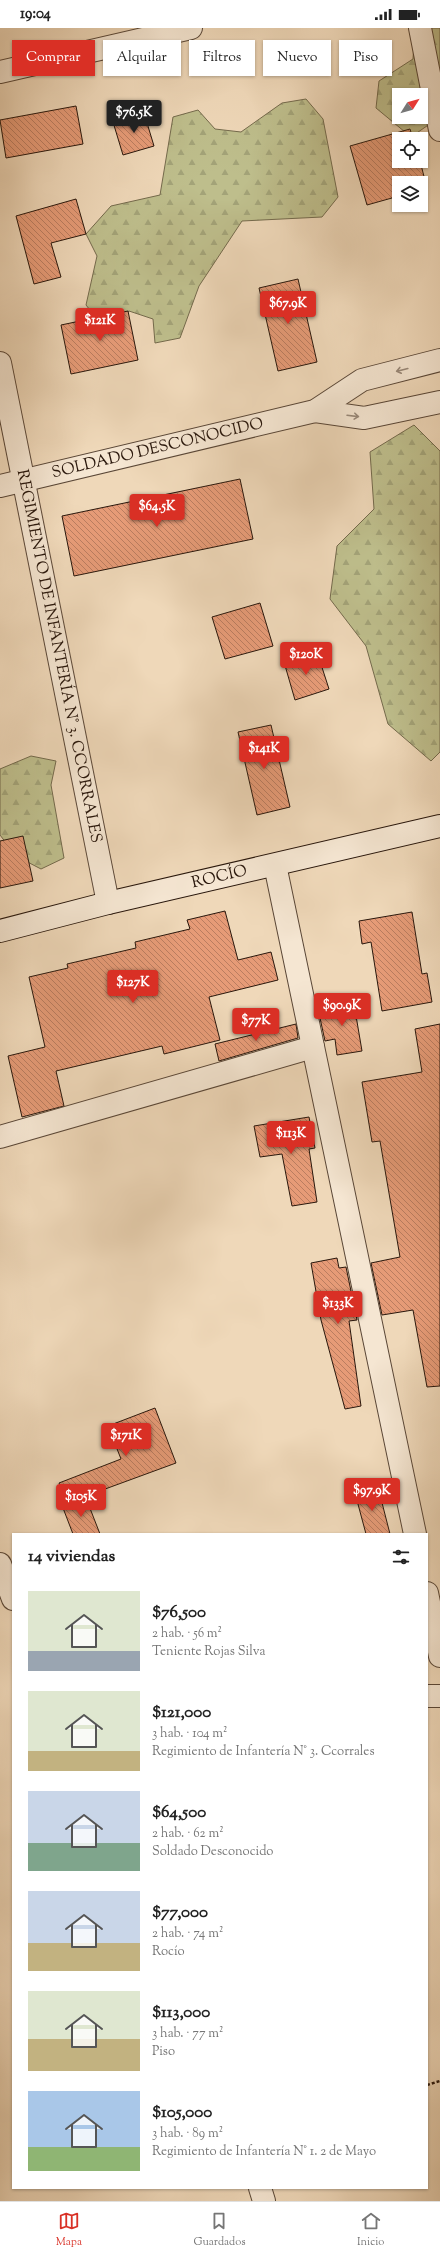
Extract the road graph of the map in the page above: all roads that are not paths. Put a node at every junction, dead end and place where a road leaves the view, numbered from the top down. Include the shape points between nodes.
1 (191, 28) edge
2 (420, 28) edge
3 (0, 72) edge
4 (440, 130) edge
5 (440, 360) edge
6 (0, 363) edge
7 (440, 402) edge
8 (315, 411) junction
9 (23, 481) junction
10 (0, 486) edge
11 (440, 827) edge
12 (275, 865) junction
13 (108, 903) junction
14 (0, 931) edge
15 (313, 1047) junction
16 (0, 1137) edge
17 (415, 1533) edge
18 (0, 1564) edge
19 (12, 1596) edge
20 (428, 1599) edge
21 (440, 1656) edge
22 (428, 1696) edge
23 (440, 1696) edge
24 (260, 2189) edge
25 (264, 2201) edge

1 - 3 street
2 - 4 street
5 -> 8 street, SOLDADO DESCONOCIDO via 362,380
6 - 9 street, REGIMIENTO DE INFANTERÍA N° 3. CCORRALES
8 -> 7 street, SOLDADO DESCONOCIDO via 364,418
8 - 9 street, SOLDADO DESCONOCIDO
9 - 10 street, SOLDADO DESCONOCIDO
9 - 13 street, REGIMIENTO DE INFANTERÍA N° 3. CCORRALES
11 - 12 street, ROCÍO
12 - 13 street, ROCÍO
12 - 15 street
13 - 14 street, ROCÍO
15 - 16 street
15 - 17 street
18 - 19 street
20 - 21 street
22 - 23 street
24 - 25 street

